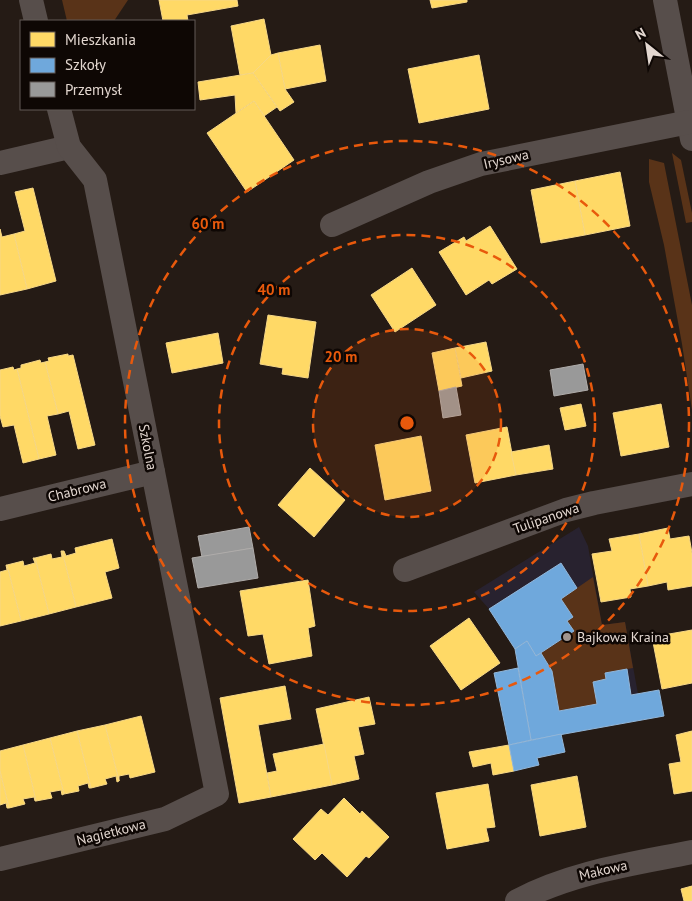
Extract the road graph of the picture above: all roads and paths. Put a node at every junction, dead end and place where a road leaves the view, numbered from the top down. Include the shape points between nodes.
1 (31, 0) edge
2 (665, 0) edge
3 (36, 20) edge
4 (59, 110) edge
5 (690, 130) edge
6 (69, 147) junction
7 (0, 163) edge
8 (332, 225) dead end
9 (153, 472) junction
10 (692, 484) edge
11 (0, 509) edge
12 (405, 570) dead end
13 (218, 794) joint
14 (692, 852) edge
15 (0, 859) edge
16 (517, 901) edge

1 - 3 street
2 - 5 street
4 - 6 street, Szkolna
5 - 8 street, Irysowa via 481,164 429,182
6 - 7 street
6 - 9 street, Szkolna via 94,180
9 - 11 street, Chabrowa
9 - 13 street, Szkolna
10 - 12 street, Tulipanowa via 566,510
13 - 15 street, Nagietkowa via 165,819
14 - 16 street, Makowa via 589,872 545,887

